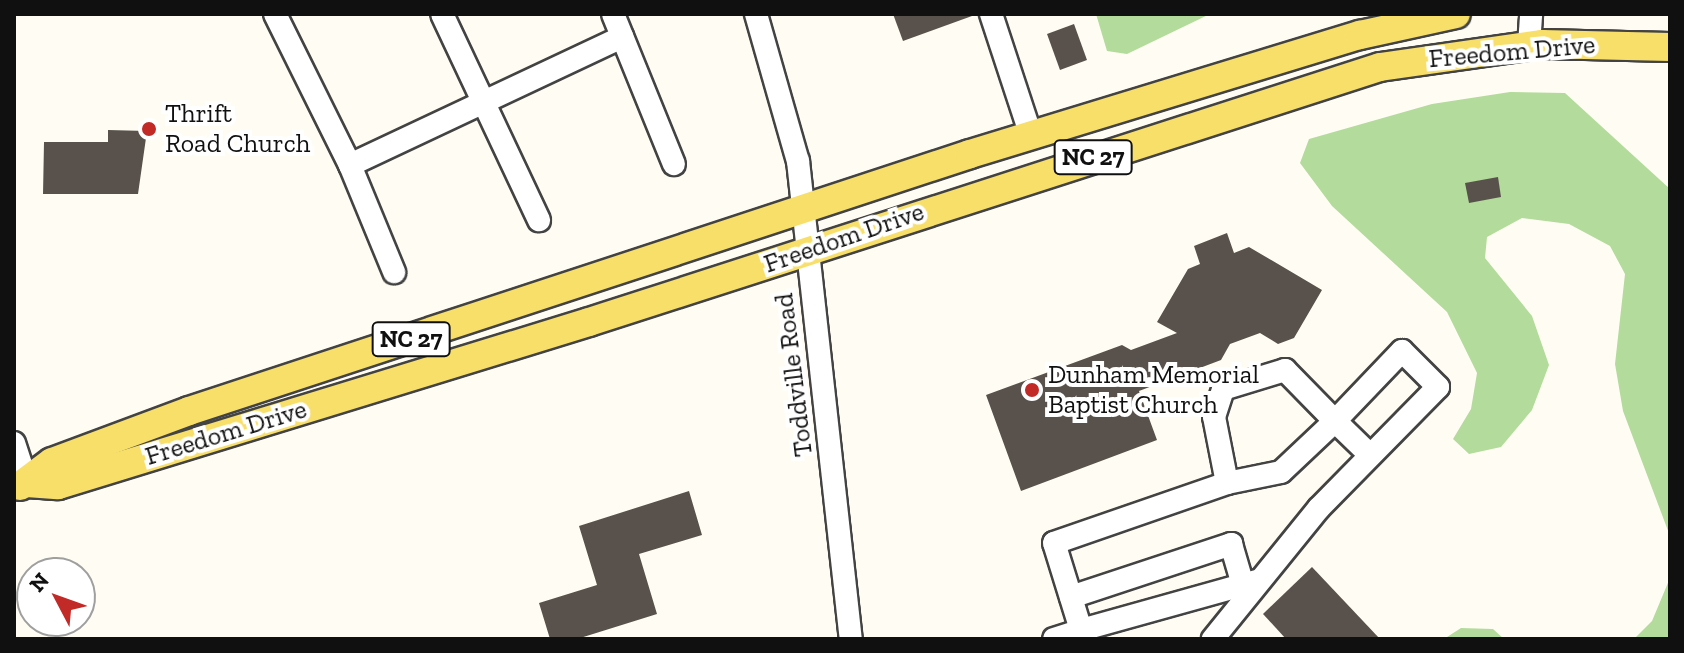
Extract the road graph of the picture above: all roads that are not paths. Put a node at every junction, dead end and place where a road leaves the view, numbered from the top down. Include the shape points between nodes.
1 (275, 14) edge
2 (442, 14) edge
3 (613, 14) edge
4 (756, 14) edge
5 (991, 14) edge
6 (1456, 14) edge
7 (1531, 14) edge
8 (622, 37) junction
9 (1529, 45) junction
10 (1670, 47) edge
11 (482, 98) junction
12 (1031, 136) junction
13 (674, 164) dead end
14 (350, 165) junction
15 (804, 213) junction
16 (539, 220) dead end
17 (808, 252) junction
18 (394, 272) dead end
19 (1335, 421) junction
20 (14, 443) edge
21 (1370, 455) junction
22 (1227, 483) junction
23 (20, 485) edge
24 (1265, 578) junction
25 (1243, 585) junction
26 (1071, 597) junction
27 (1082, 634) edge
28 (851, 639) edge
29 (1054, 639) edge
30 (1213, 639) edge

1 - 14 street
2 - 11 street
3 - 8 street
4 - 15 street, Toddville Road via 798,157
5 - 12 street
6 - 12 main road, Freedom Drive / NC 27 via 1360,35
7 - 9 street
8 - 11 street
8 - 13 street
9 - 10 main road, Freedom Drive / NC 27
9 - 17 main road, Freedom Drive / NC 27 via 1380,67
11 - 14 street
11 - 16 street
12 - 15 main road, Freedom Drive / NC 27
14 - 18 street
15 - 17 street, Toddville Road
15 - 23 main road, Freedom Drive / NC 27 via 189,411 52,462
17 - 23 main road, Freedom Drive / NC 27 via 58,485
17 - 28 street, Toddville Road
19 - 21 street
19 - 21 street via 1402,351 1438,387
19 - 22 street via 1281,472
19 - 22 street via 1285,370 1223,389 1214,417
20 - 23 street
21 - 24 street
22 - 26 street via 1054,543
24 - 25 street
24 - 30 street
25 - 26 street via 1231,544
25 - 27 street
26 - 27 street
27 - 29 street

